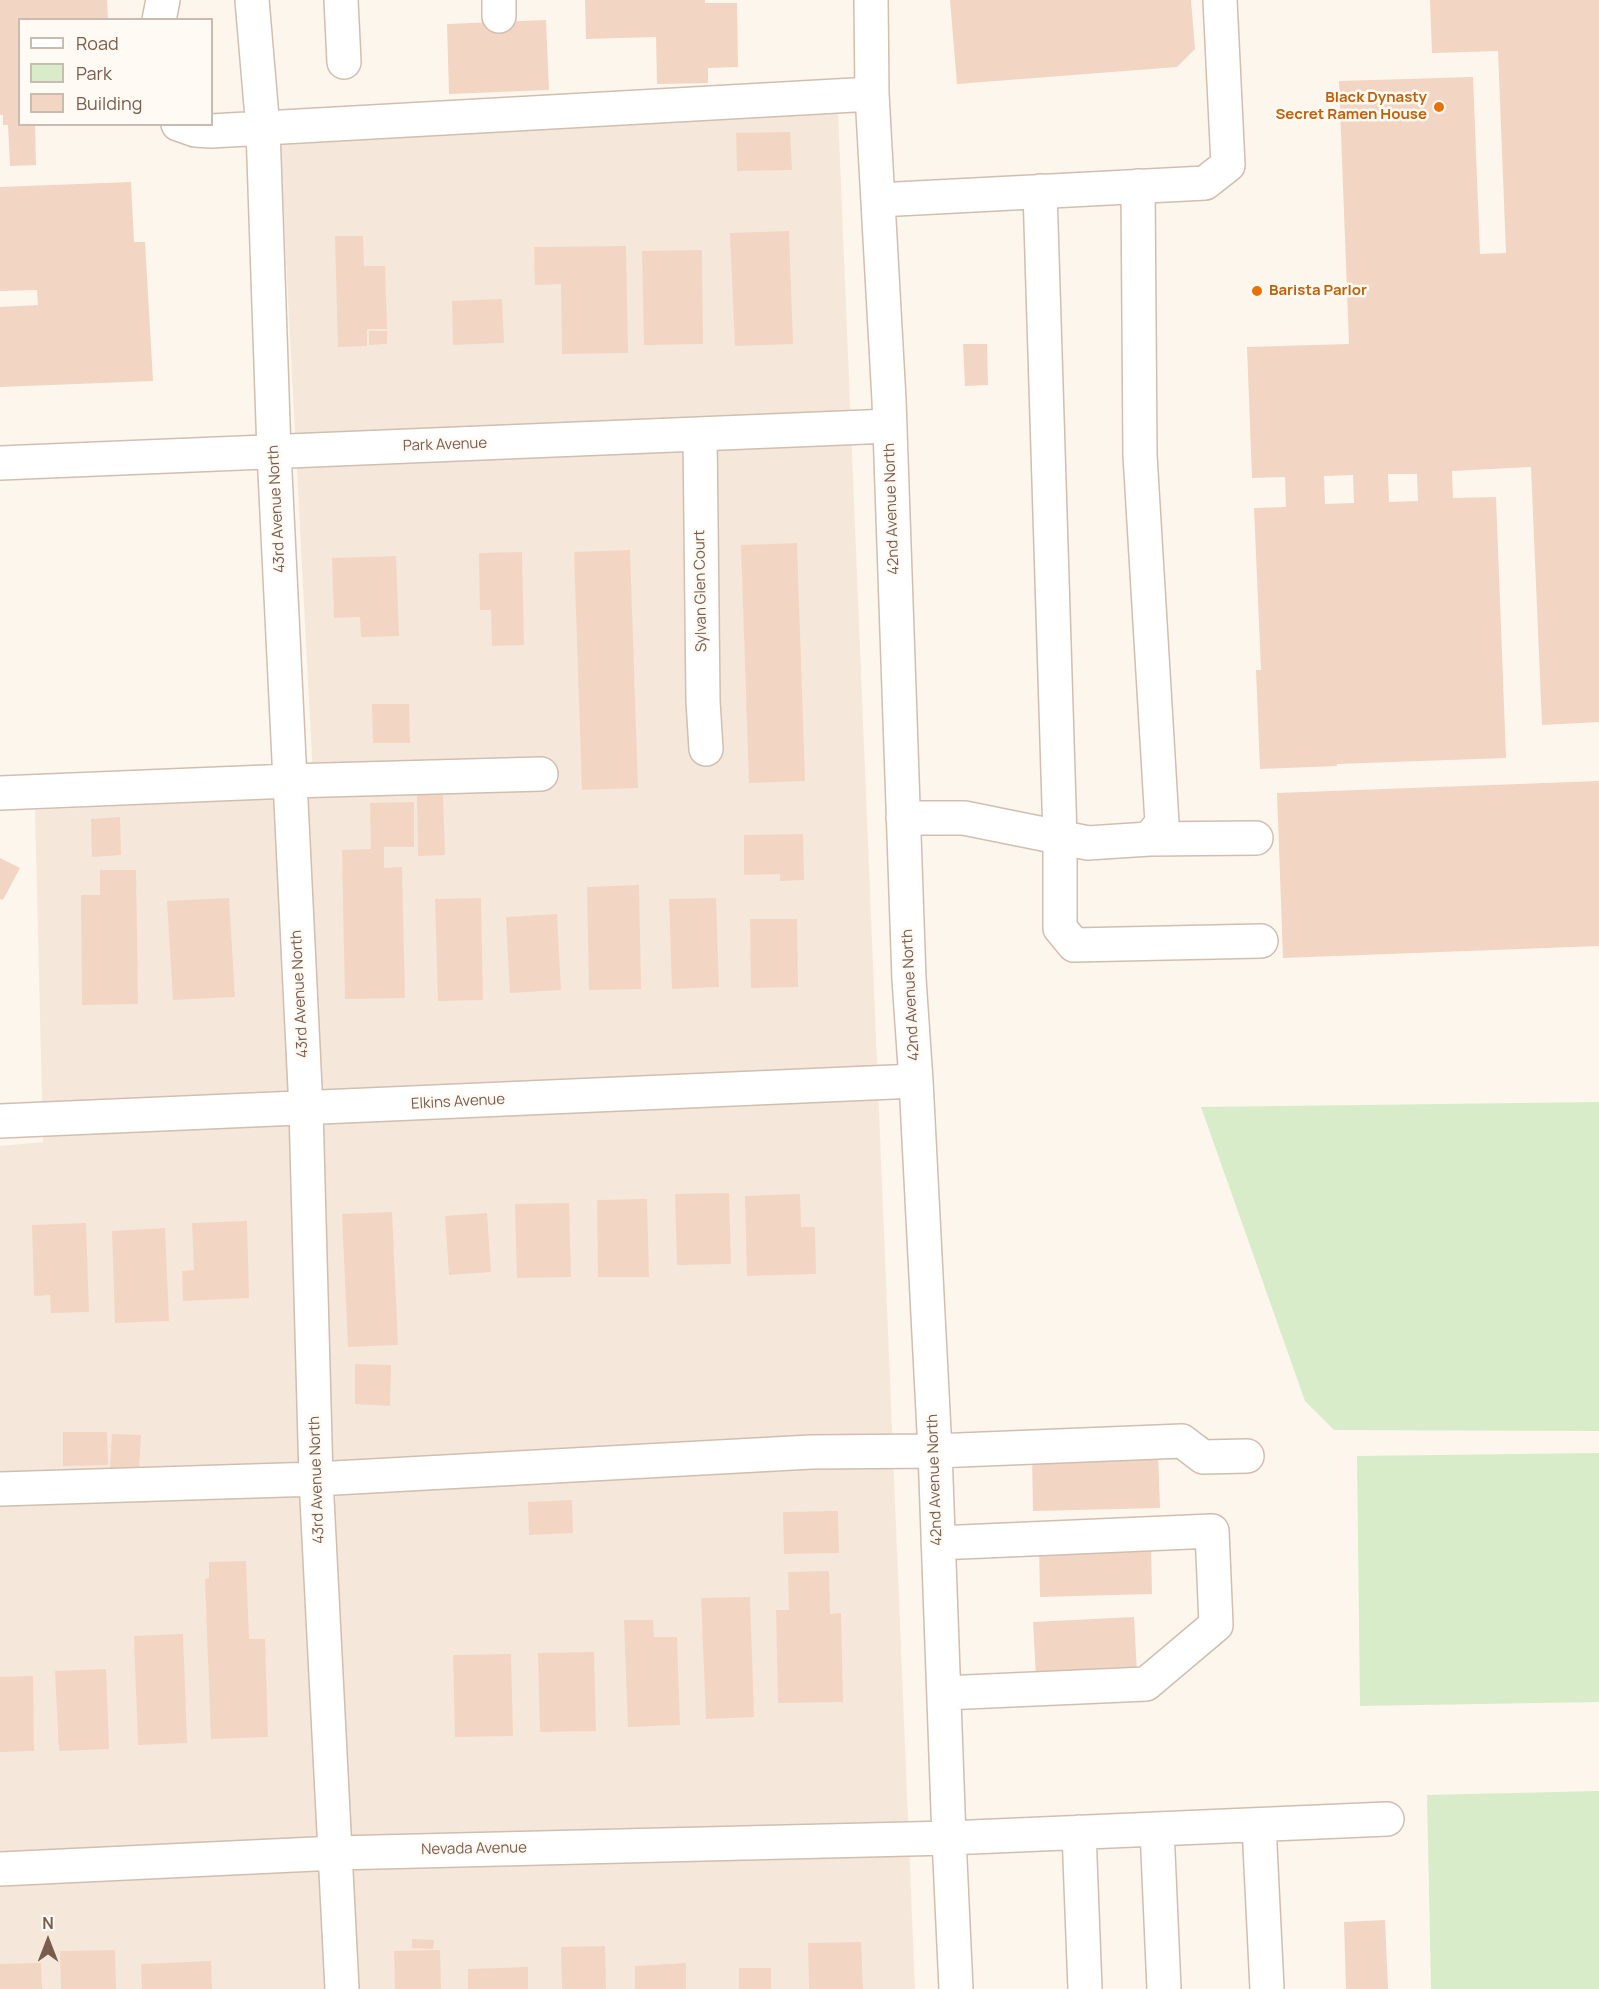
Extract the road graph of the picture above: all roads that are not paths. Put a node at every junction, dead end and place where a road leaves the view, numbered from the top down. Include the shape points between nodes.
1 (163, 0) edge
2 (252, 0) edge
3 (341, 0) edge
4 (871, 0) edge
5 (1220, 0) edge
6 (159, 18) edge
7 (344, 62) dead end
8 (872, 94) junction
9 (184, 126) edge
10 (263, 129) junction
11 (1138, 186) junction
12 (1040, 190) junction
13 (878, 200) junction
14 (890, 426) junction
15 (700, 434) junction
16 (274, 452) junction
17 (0, 463) edge
18 (705, 749) dead end
19 (541, 774) dead end
20 (290, 781) junction
21 (0, 793) edge
22 (903, 818) junction
23 (1060, 837) junction
24 (1256, 838) dead end
25 (1149, 839) junction
26 (1262, 941) dead end
27 (916, 1081) junction
28 (306, 1109) junction
29 (0, 1121) edge
30 (935, 1451) junction
31 (1247, 1456) dead end
32 (316, 1479) junction
33 (0, 1489) edge
34 (938, 1543) junction
35 (944, 1694) junction
36 (1388, 1819) dead end
37 (1259, 1825) junction
38 (1157, 1829) junction
39 (1079, 1832) junction
40 (948, 1838) junction
41 (336, 1853) junction
42 (0, 1869) edge
43 (342, 1989) edge
44 (956, 1989) edge
45 (1086, 1989) edge
46 (1164, 1989) edge
47 (1267, 1989) edge

1 - 6 street
2 - 10 street, 43rd Avenue North
3 - 7 street
4 - 8 street, 42nd Avenue North
5 - 11 street via 1228,165 1205,183
8 - 10 street
8 - 13 street, 42nd Avenue North
9 - 10 street via 211,131
10 - 16 street, 43rd Avenue North
11 - 12 street
11 - 25 street via 1140,455 1162,823
12 - 13 street
12 - 23 street
13 - 14 street, 42nd Avenue North
14 - 15 street, Park Avenue
14 - 22 street, 42nd Avenue North
15 - 16 street, Park Avenue
15 - 18 street, Sylvan Glen Court
16 - 17 street, Park Avenue
16 - 20 street, 43rd Avenue North
19 - 20 street
20 - 21 street
20 - 28 street, 43rd Avenue North
22 - 23 street via 964,818
22 - 27 street, 42nd Avenue North
23 - 25 street via 1088,843
23 - 26 street via 1060,928 1074,945
24 - 25 street
27 - 28 street, Elkins Avenue
27 - 30 street, 42nd Avenue North
28 - 29 street, Elkins Avenue
28 - 32 street, 43rd Avenue North
30 - 31 street via 1182,1441 1203,1457
30 - 32 street via 763,1455
30 - 34 street, 42nd Avenue North
32 - 33 street
32 - 41 street, 43rd Avenue North
34 - 35 street, 42nd Avenue North
34 - 35 street via 1212,1531 1216,1625 1146,1684
35 - 40 street, 42nd Avenue North
36 - 37 street, Nevada Avenue
37 - 38 street, Nevada Avenue
37 - 47 street
38 - 39 street, Nevada Avenue
38 - 46 street
39 - 40 street, Nevada Avenue
39 - 45 street
40 - 41 street, Nevada Avenue
40 - 44 street, 42nd Avenue North
41 - 42 street, Nevada Avenue
41 - 43 street, 43rd Avenue North

